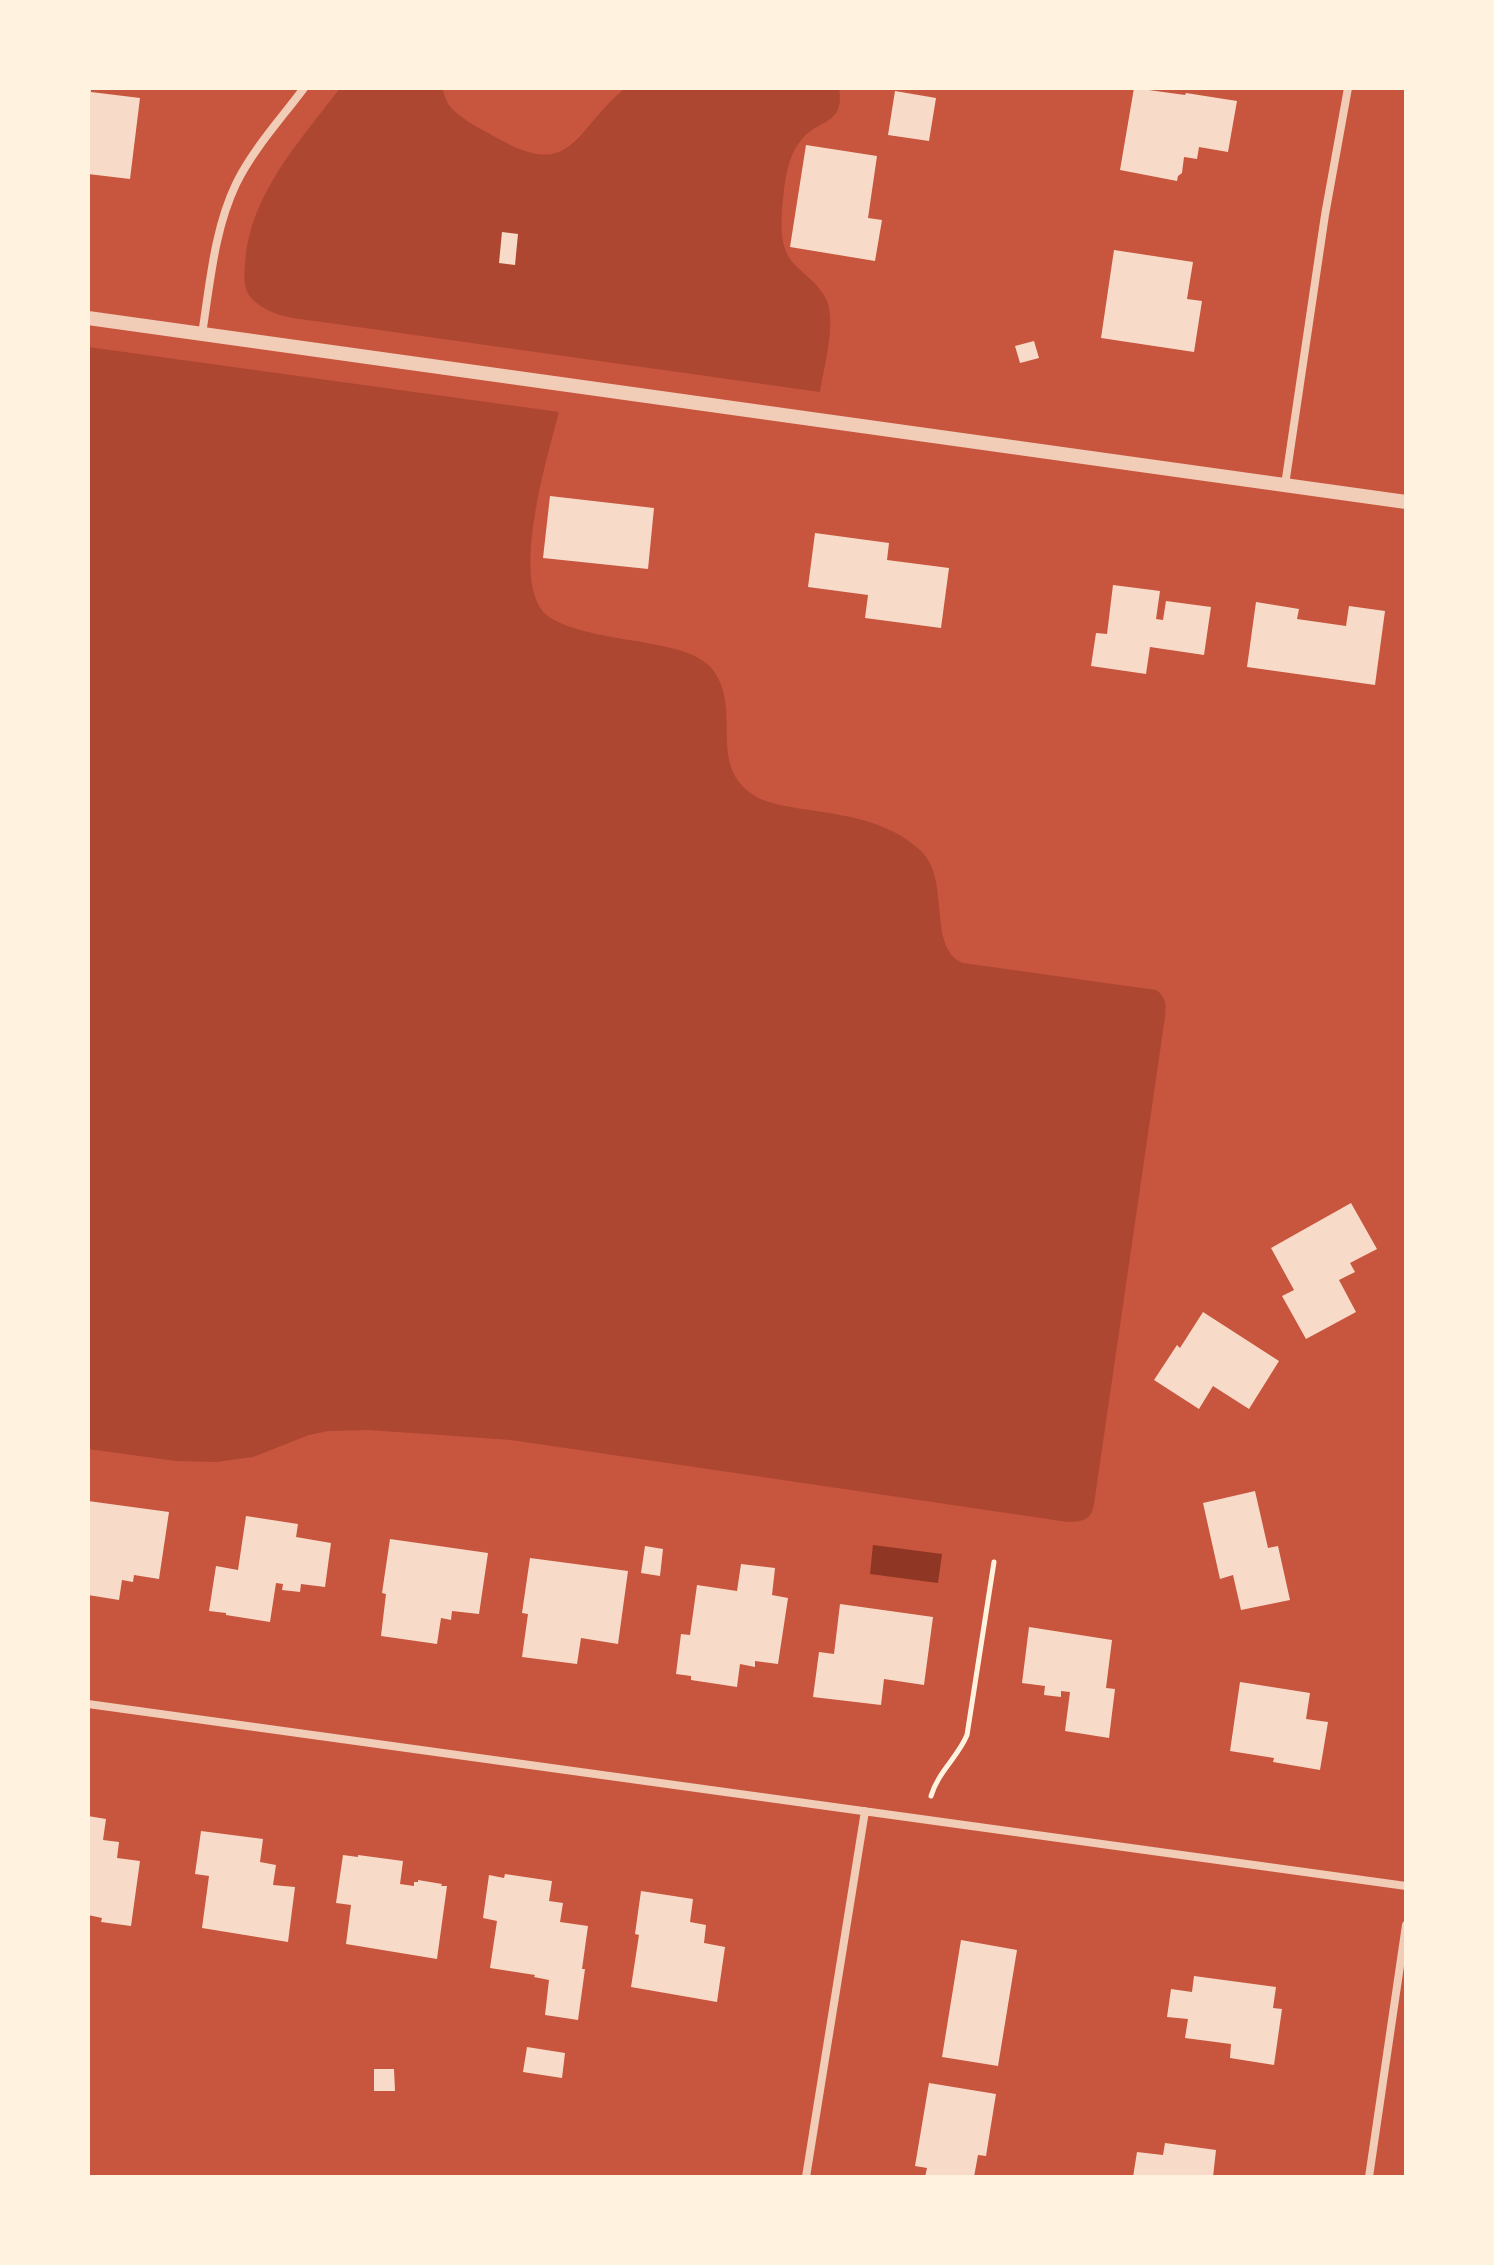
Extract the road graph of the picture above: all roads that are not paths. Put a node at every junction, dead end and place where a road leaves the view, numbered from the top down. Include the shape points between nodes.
1 (304, 88) edge
2 (1348, 88) edge
3 (88, 318) edge
4 (202, 334) junction
5 (1285, 485) junction
6 (1406, 502) edge
7 (88, 1704) edge
8 (865, 1811) junction
9 (1406, 1886) edge
10 (1406, 1925) edge
11 (806, 2177) edge
12 (1369, 2177) edge

1 - 4 street via 250,160 230,198
2 - 5 street
3 - 4 street
4 - 5 street
5 - 6 street
7 - 8 street
8 - 9 street
8 - 11 street
10 - 12 street

